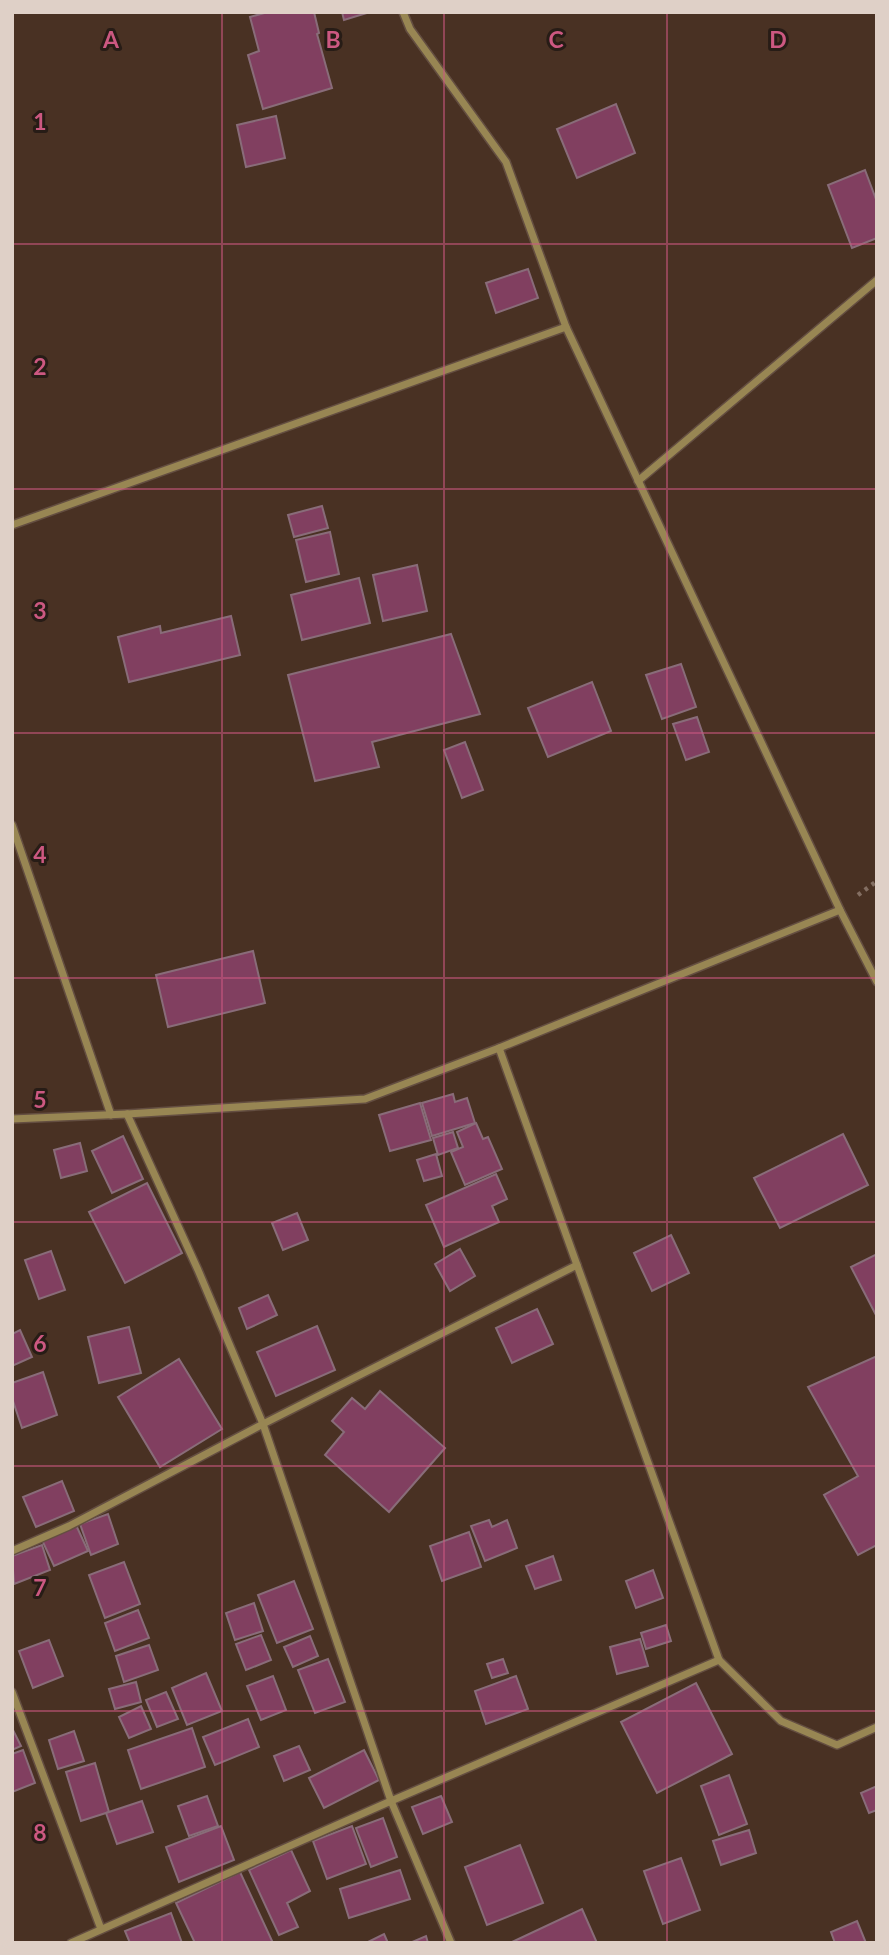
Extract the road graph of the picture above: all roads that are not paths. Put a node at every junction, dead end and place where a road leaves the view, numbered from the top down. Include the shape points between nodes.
1 (403, 12) edge
2 (877, 280) edge
3 (566, 327) junction
4 (638, 481) junction
5 (12, 525) edge
6 (12, 825) edge
7 (840, 910) junction
8 (877, 982) edge
9 (499, 1048) junction
10 (127, 1114) junction
11 (111, 1115) junction
12 (12, 1119) edge
13 (577, 1265) junction
14 (263, 1424) junction
15 (12, 1551) edge
16 (719, 1660) junction
17 (12, 1692) edge
18 (877, 1727) edge
19 (391, 1801) junction
20 (102, 1929) junction
21 (71, 1943) edge
22 (451, 1943) edge

1 - 3 street via 506,162
2 - 4 street
3 - 4 street
3 - 5 street
4 - 7 street
6 - 11 street
7 - 8 street
7 - 9 street
9 - 10 street via 365,1099
9 - 13 street
10 - 11 street
10 - 14 street
11 - 12 street
13 - 14 street
13 - 16 street
14 - 15 street
14 - 19 street
16 - 18 street via 781,1721 837,1745
16 - 19 street
17 - 20 street
19 - 20 street
19 - 22 street
20 - 21 street

